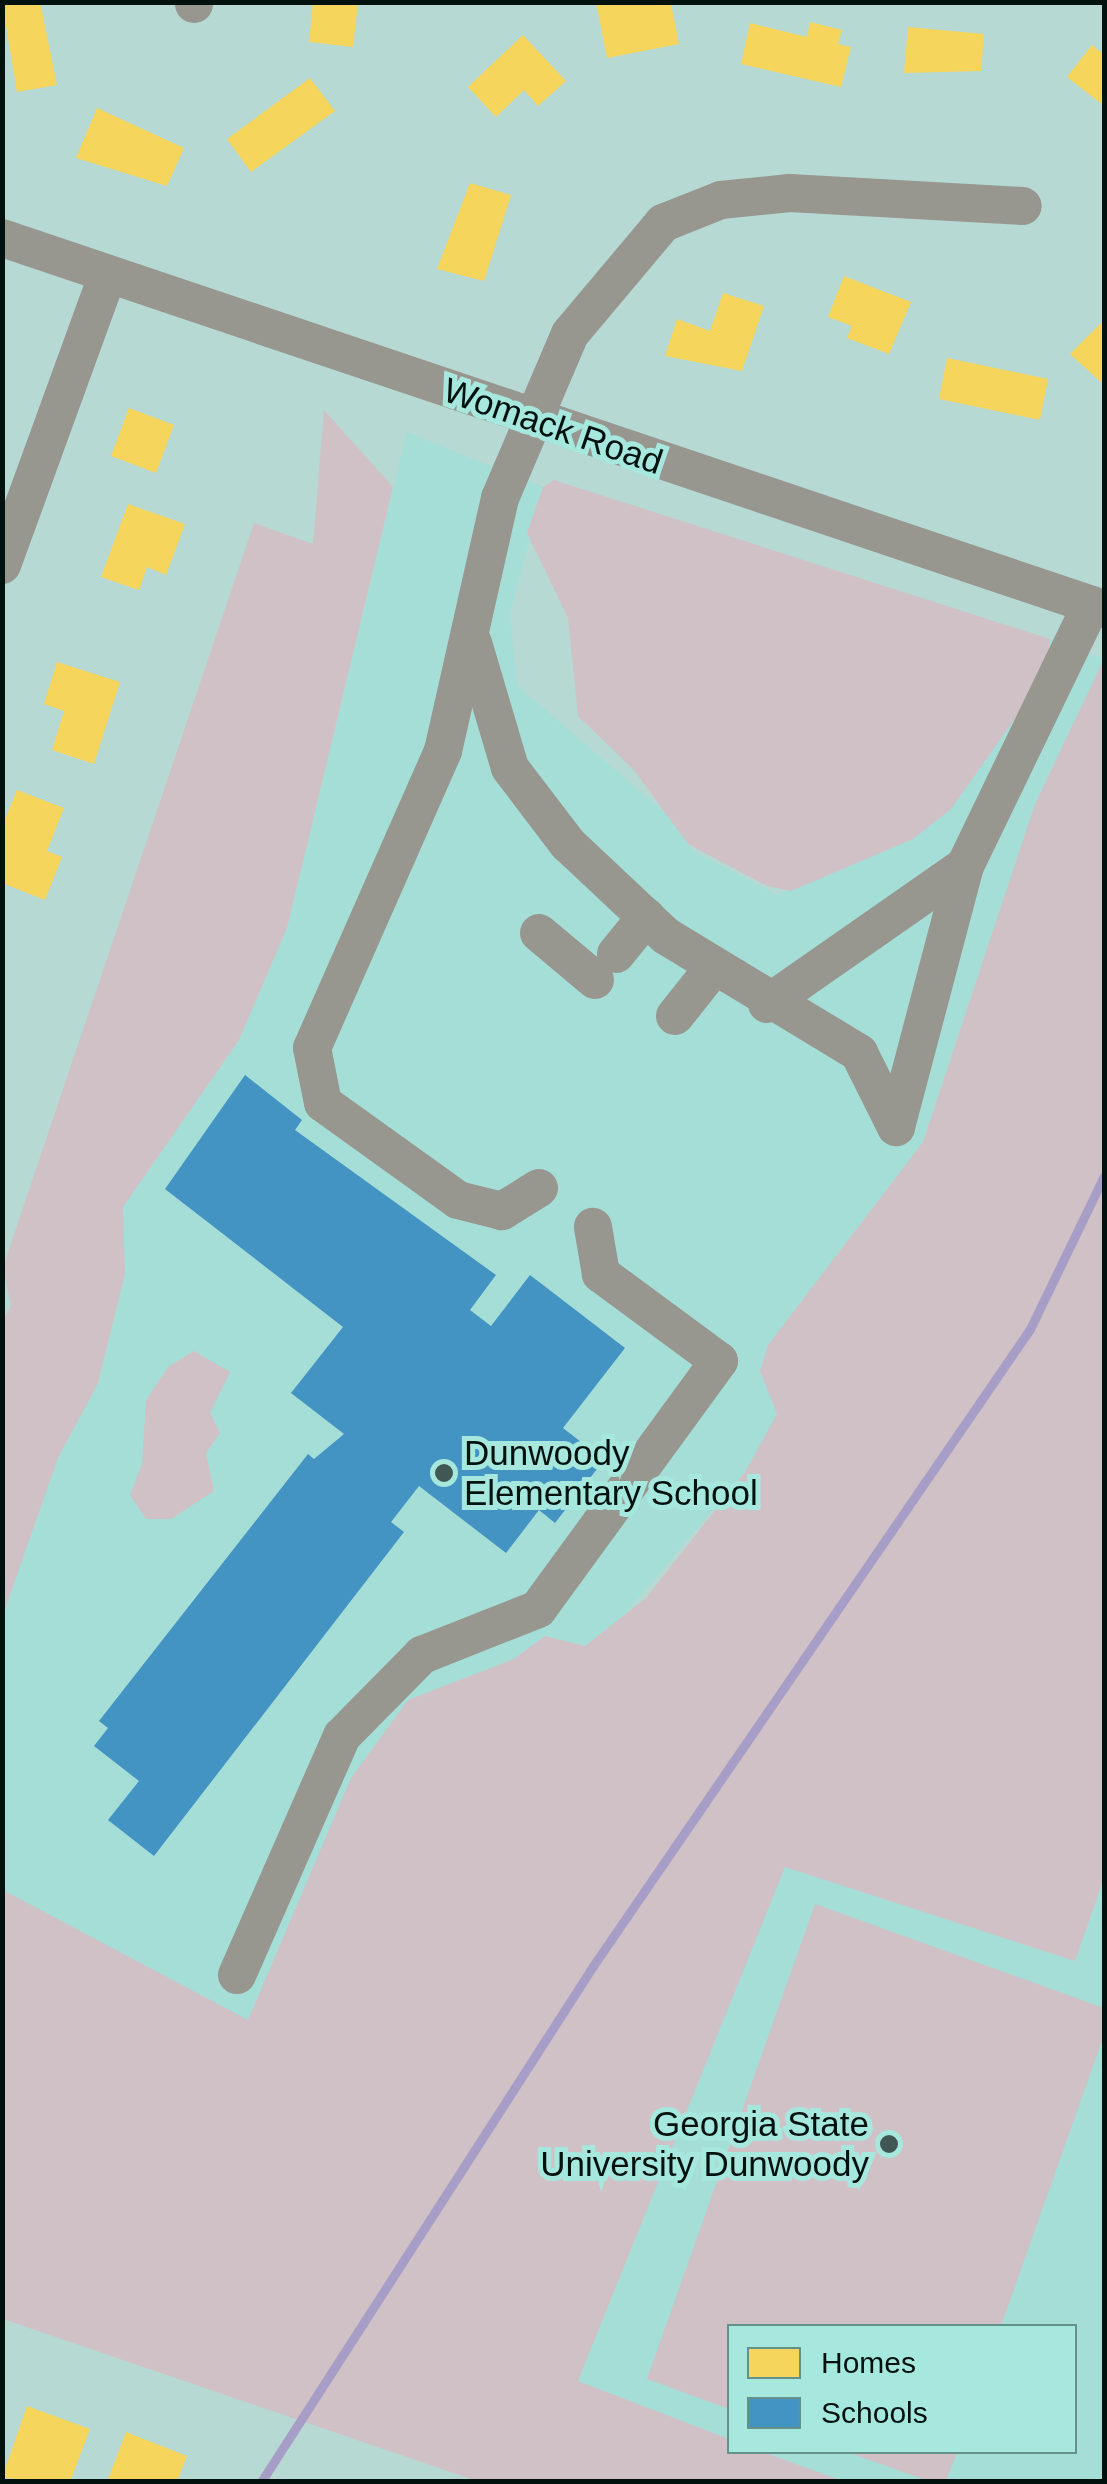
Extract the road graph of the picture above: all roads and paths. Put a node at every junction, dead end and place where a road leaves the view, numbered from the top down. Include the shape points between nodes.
1 (1023, 206) dead end
2 (2, 238) edge
3 (107, 276) junction
4 (535, 421) junction
5 (2, 565) edge
6 (1098, 607) edge
7 (473, 643) junction
8 (965, 866) junction
9 (646, 917) junction
10 (539, 932) dead end
11 (713, 968) junction
12 (767, 1004) junction
13 (675, 1016) dead end
14 (539, 1188) dead end
15 (593, 1227) dead end
16 (236, 1975) dead end

1 - 4 street via 790,193 721,200 664,223 594,294
2 - 3 street, Womack Road
3 - 4 street, Womack Road
3 - 5 street
4 - 6 street, Womack Road
4 - 7 street via 500,498
6 - 8 street
7 - 9 street via 510,768 568,844
7 - 14 street via 443,751 312,1048 323,1103 458,1200 502,1212
8 - 12 street
8 - 12 street via 896,1127 859,1054
9 - 10 street via 606,967
9 - 11 street
11 - 12 street
11 - 13 street
15 - 16 street via 601,1274 719,1361 538,1609 422,1655 342,1736

